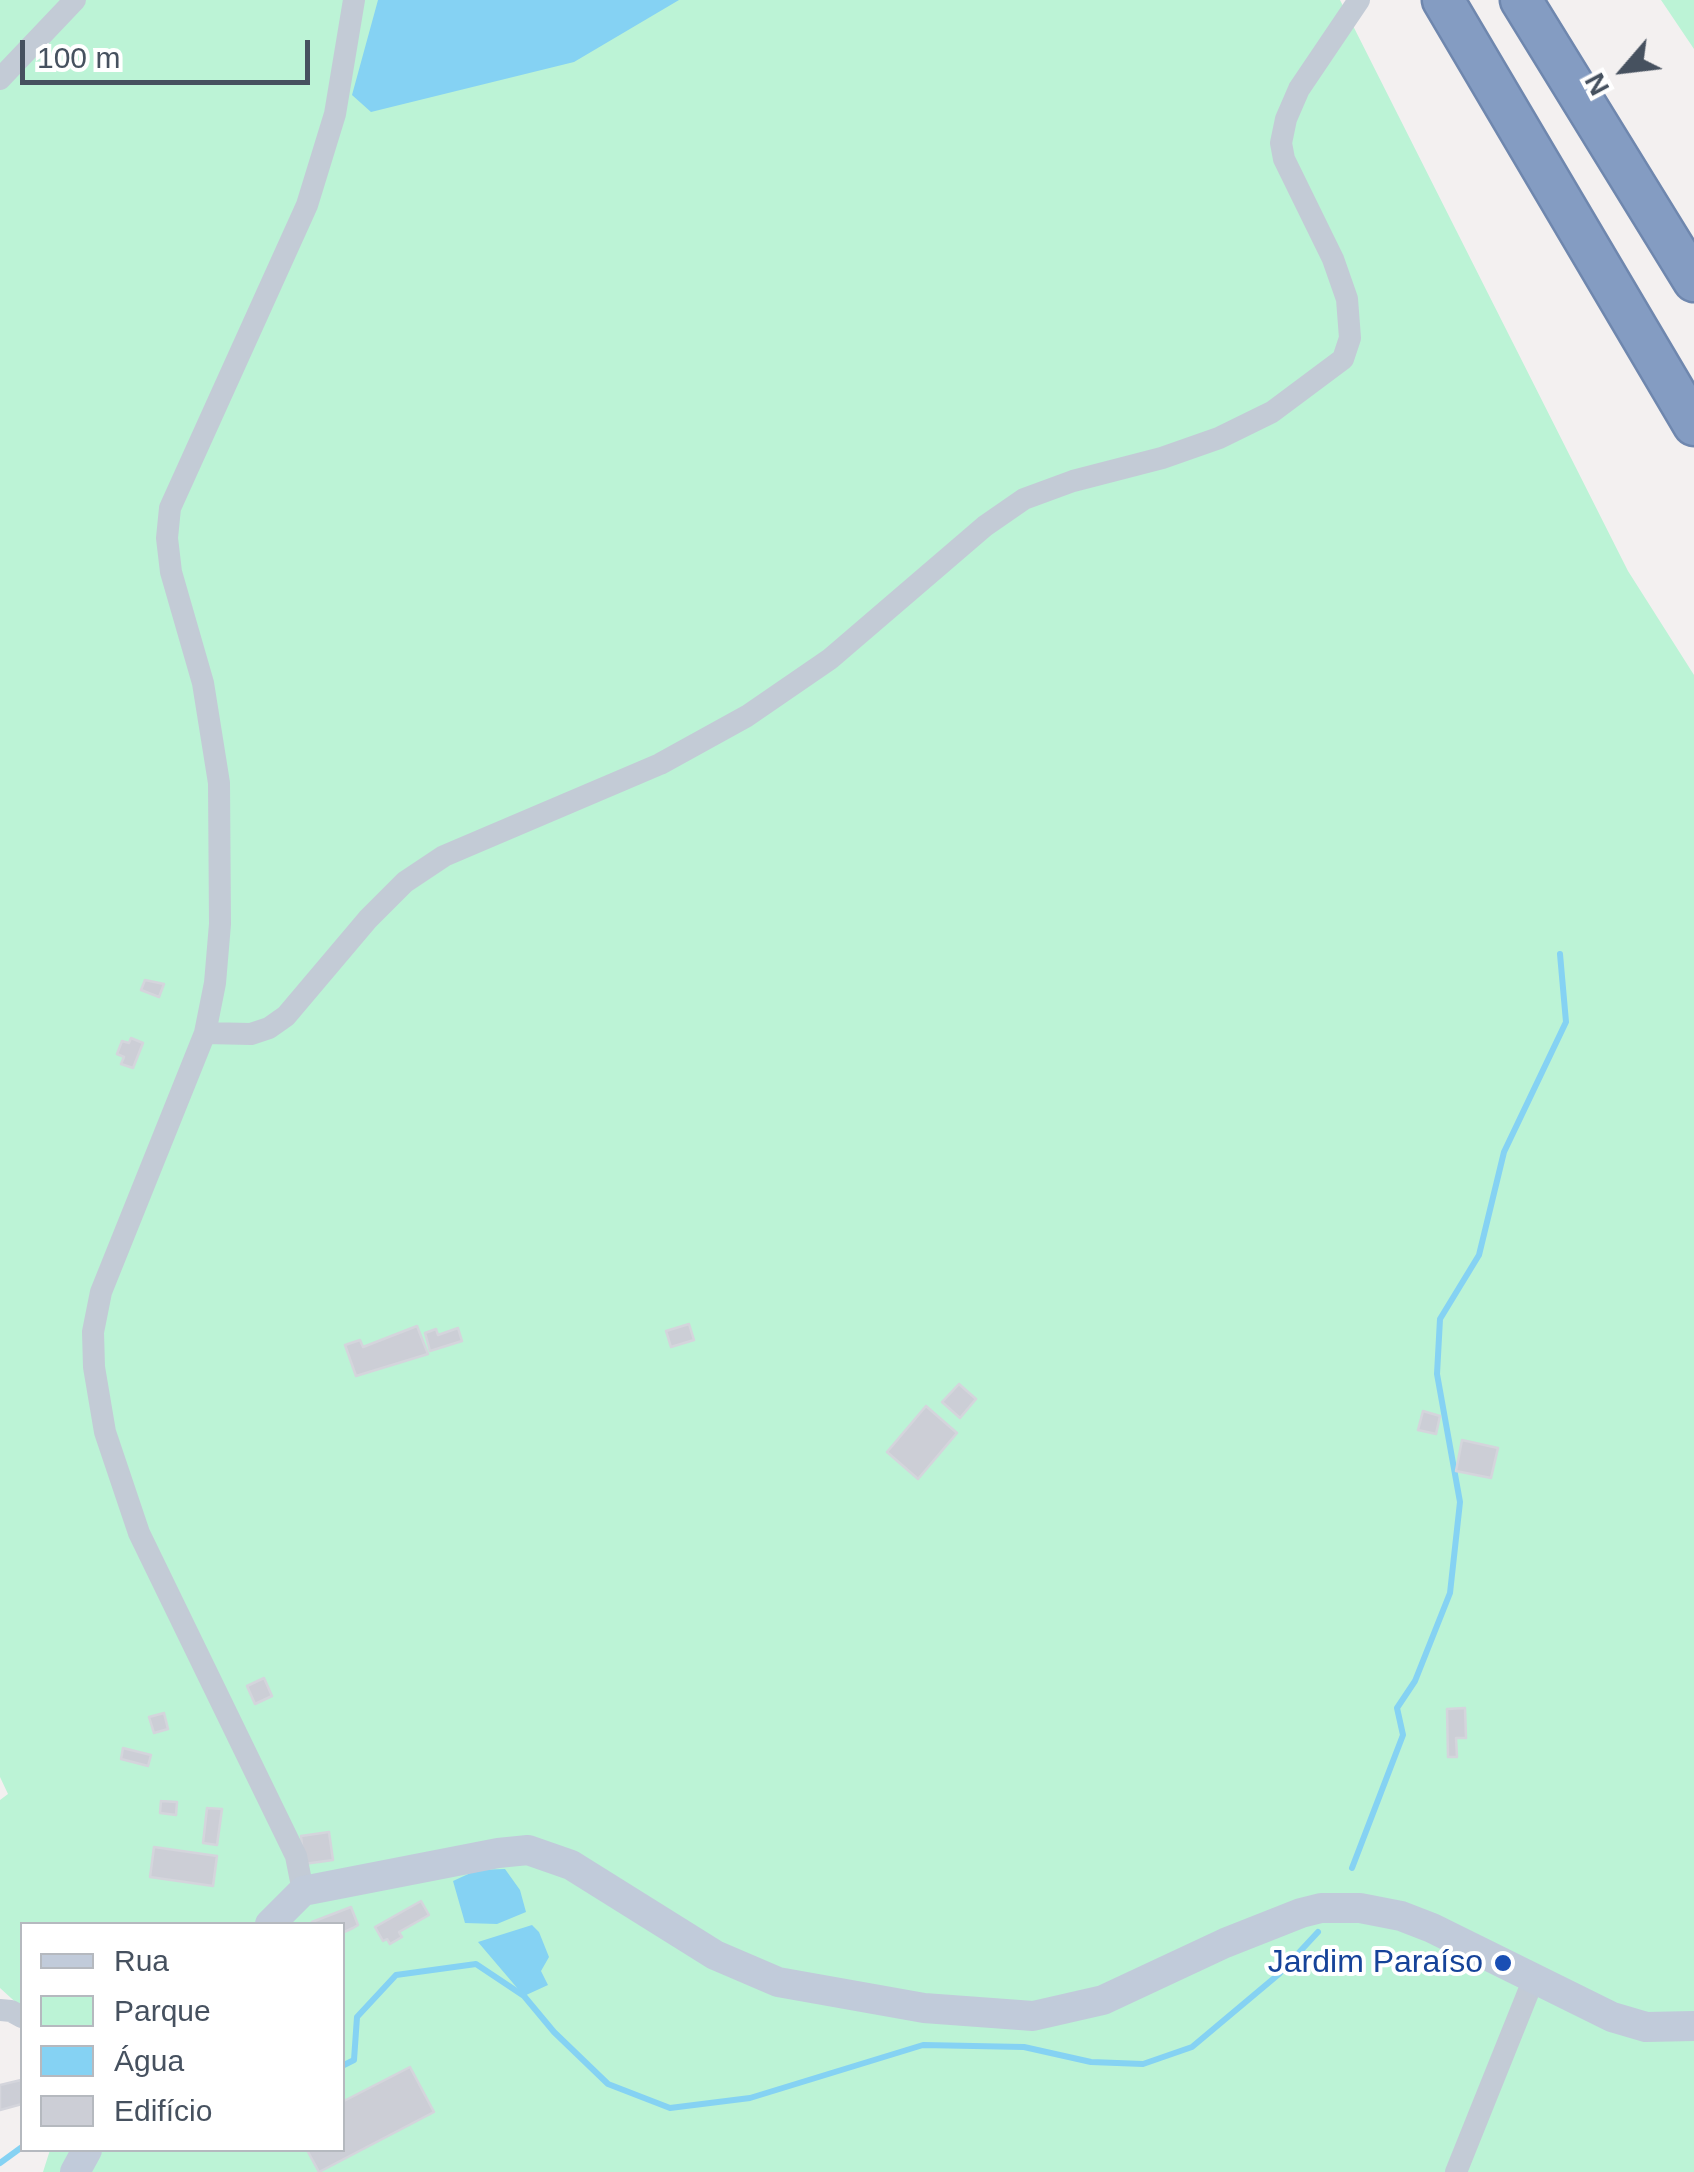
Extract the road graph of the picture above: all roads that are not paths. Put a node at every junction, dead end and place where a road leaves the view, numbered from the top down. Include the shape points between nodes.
1 (75, 0) edge
2 (354, 0) edge
3 (1359, 0) edge
4 (1443, 0) edge
5 (1521, 0) edge
6 (0, 78) edge
7 (1694, 280) edge
8 (1694, 425) edge
9 (205, 1033) junction
10 (303, 1892) junction
11 (272, 1922) edge
12 (1534, 1978) junction
13 (1694, 2026) edge
14 (1456, 2172) edge

1 - 6 street
2 - 9 street via 336,114 307,205 170,508 171,572 202,683 219,784 220,924
3 - 9 street via 1299,89 1281,143 1347,299 1350,338 1343,359 1272,412 1220,438 1024,499 830,659 748,716 660,764 444,856 368,919 286,1016 251,1034
4 - 8 highway
5 - 7 highway
9 - 10 street via 102,1292 94,1366 105,1432 139,1532 296,1856
10 - 11 main road
10 - 12 main road via 528,1850 571,1865 715,1956 778,1982 1001,2015 1049,2014 1103,2000 1300,1913 1341,1906 1414,1921
12 - 13 main road via 1612,2017 1646,2027
12 - 14 street

